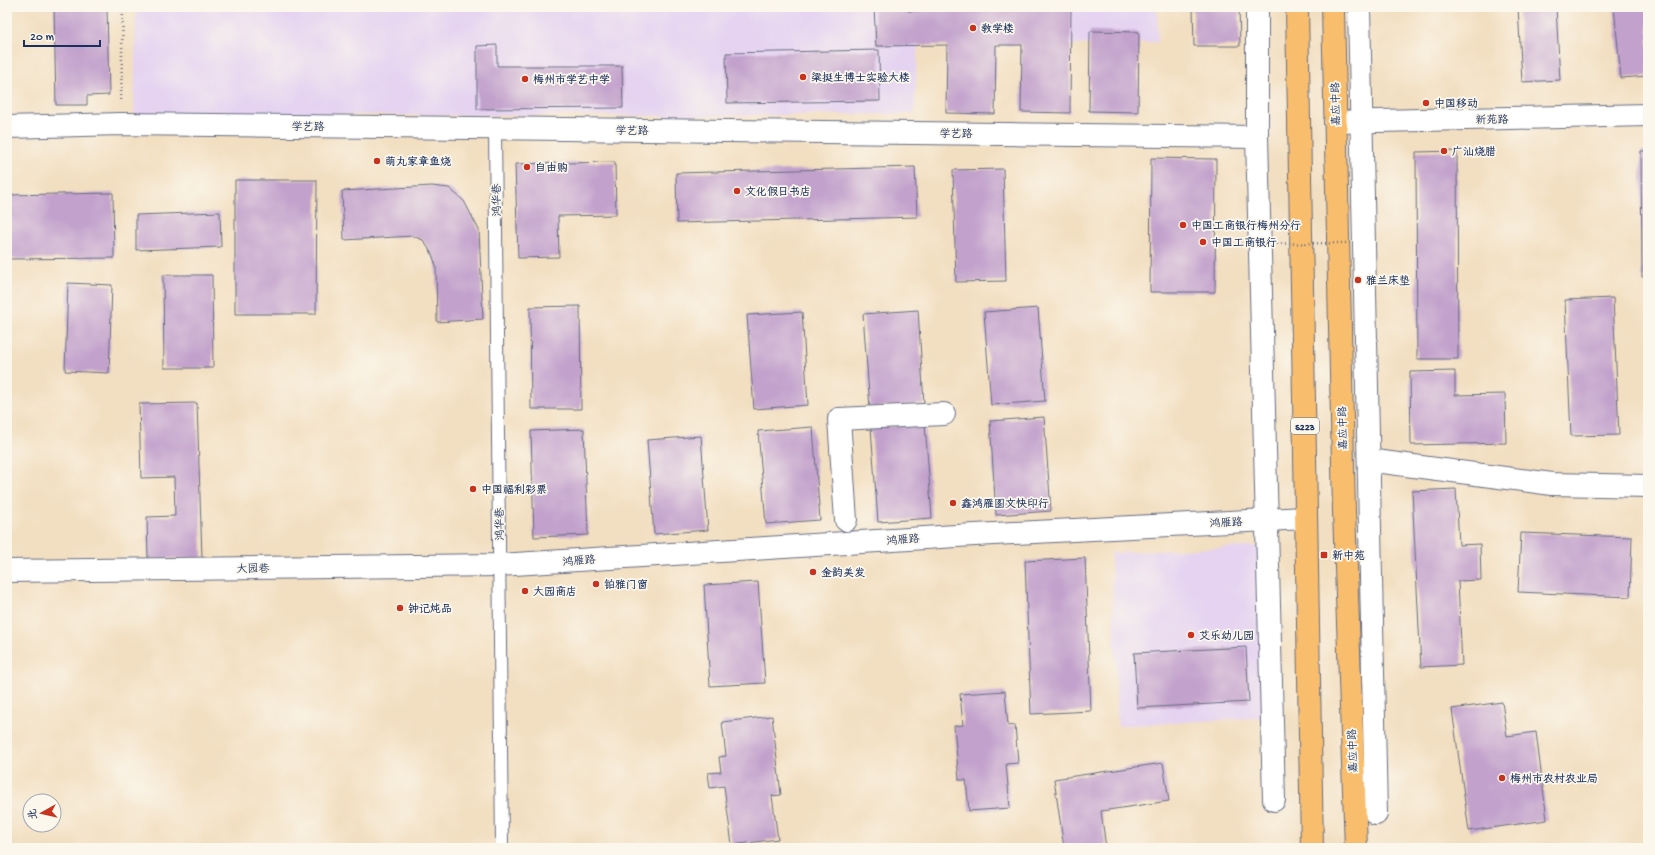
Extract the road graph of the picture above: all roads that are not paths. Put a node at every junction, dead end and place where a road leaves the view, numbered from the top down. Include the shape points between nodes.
1 (1257, 7) edge
2 (1297, 7) edge
3 (1333, 7) edge
4 (1359, 7) edge
5 (1648, 115) edge
6 (1335, 122) junction
7 (1361, 122) junction
8 (7, 127) edge
9 (495, 128) junction
10 (1257, 137) junction
11 (944, 414) dead end
12 (1375, 461) dead end
13 (1648, 486) edge
14 (1306, 518) junction
15 (846, 520) dead end
16 (1267, 520) junction
17 (499, 565) junction
18 (7, 571) edge
19 (1274, 800) dead end
20 (1376, 814) dead end
21 (502, 848) edge
22 (1312, 848) edge
23 (1356, 848) edge

1 - 10 street
2 - 14 main road, S223
3 - 6 main road, 嘉应中路
4 - 7 street
5 - 7 street, 新苑路
6 - 7 street, 新苑路
6 - 23 main road, 嘉应中路 via 1344,519
7 - 20 street
8 - 9 street, 学艺路 via 121,124
9 - 10 street, 学艺路
9 - 17 lane, 鸿华巷
10 - 16 street
11 - 15 street via 839,419
12 - 13 street via 1552,484
14 - 16 street, 鸿雁路
14 - 22 main road, S223
16 - 17 street, 鸿雁路 via 956,536
16 - 19 street
17 - 18 street, 大园巷
17 - 21 lane, 鸿华巷

